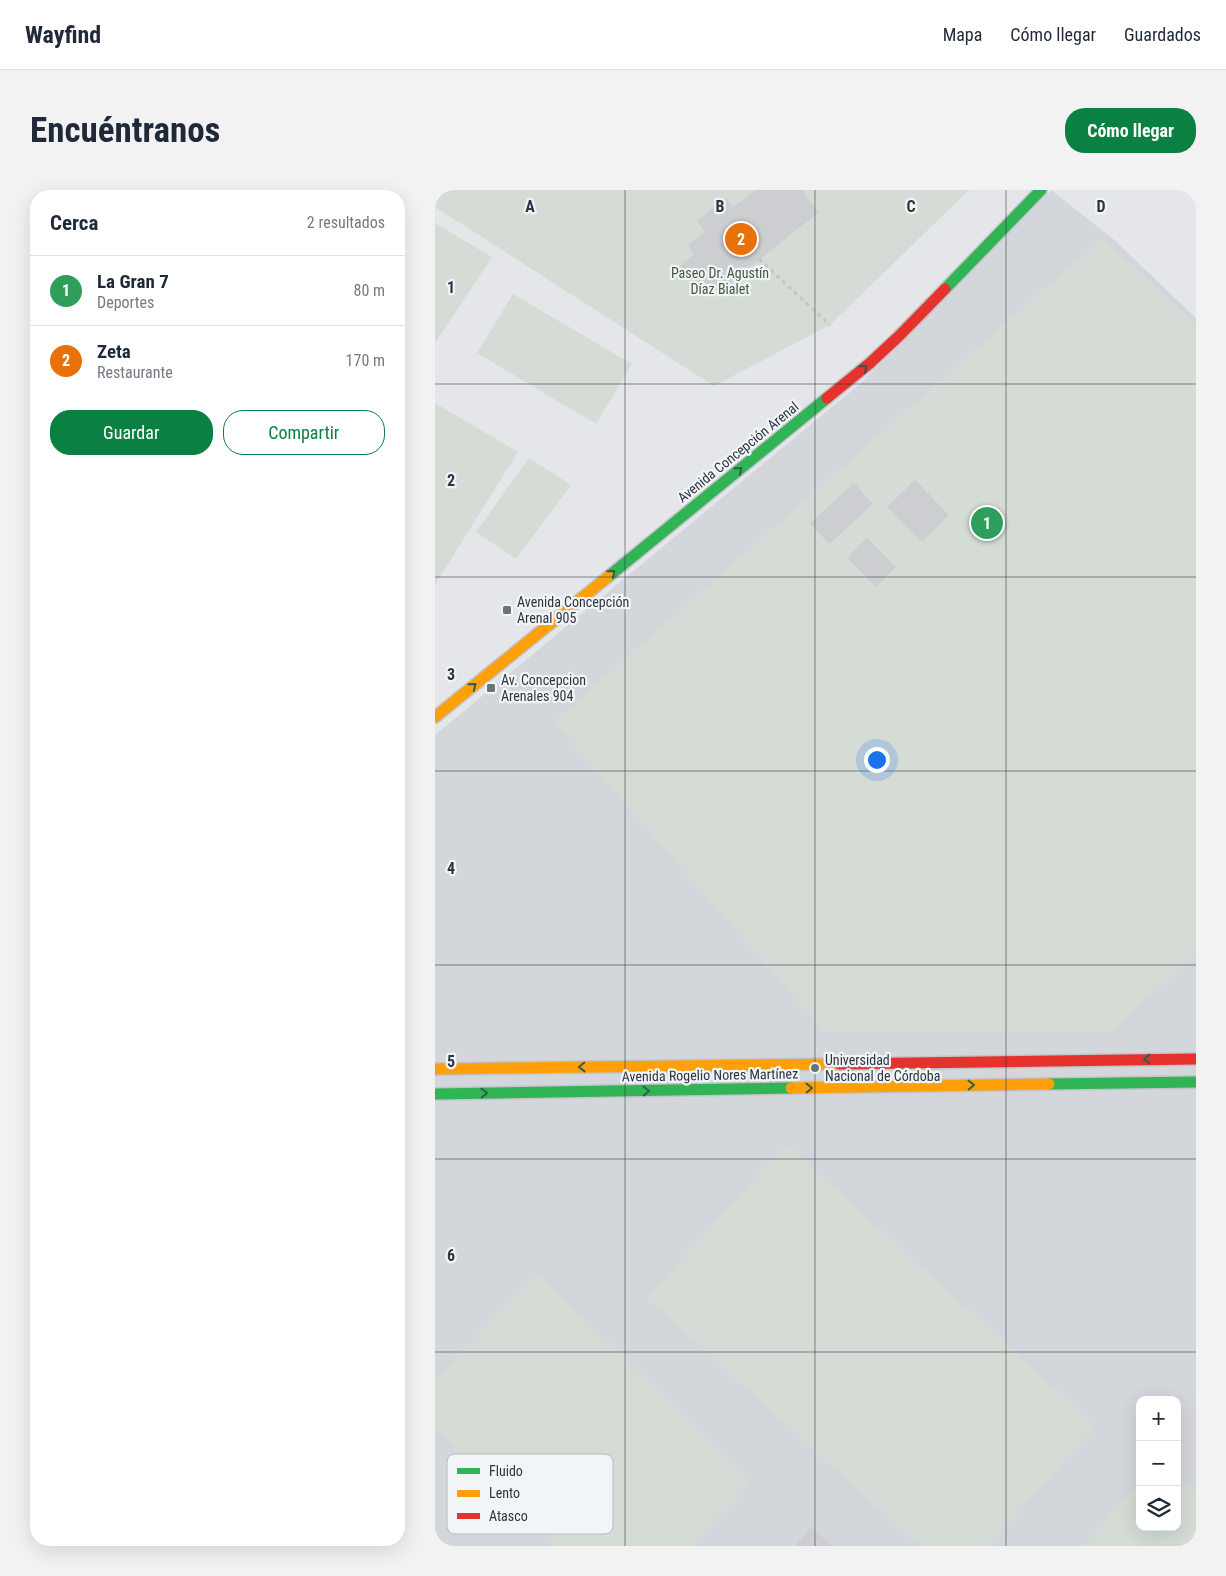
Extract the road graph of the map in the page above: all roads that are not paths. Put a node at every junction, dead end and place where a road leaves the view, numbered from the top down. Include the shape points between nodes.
1 (1041, 190) edge
2 (435, 717) edge
3 (1196, 1059) edge
4 (435, 1068) edge
5 (1196, 1082) edge
6 (435, 1094) edge

2 -> 1 main road, Avenida Concepción Arenal via 870,363
3 -> 4 main road, Avenida Rogelio Nores Martínez
6 -> 5 main road, Avenida Rogelio Nores Martínez

